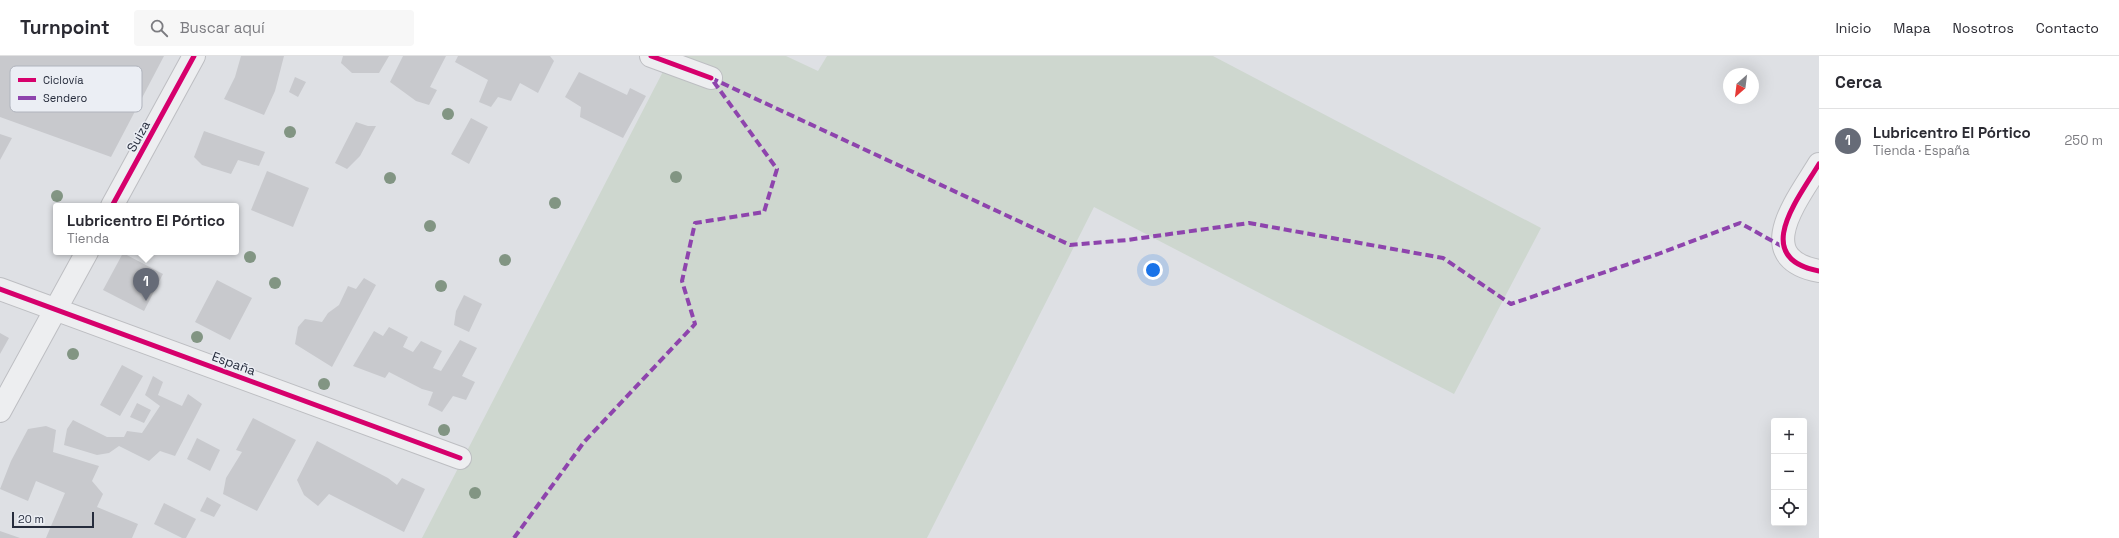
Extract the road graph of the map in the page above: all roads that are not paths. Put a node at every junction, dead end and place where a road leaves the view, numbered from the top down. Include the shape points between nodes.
1 (194, 56) edge
2 (651, 56) edge
3 (711, 78) dead end
4 (1819, 164) edge
5 (114, 203) edge
6 (85, 255) edge
7 (1819, 271) edge
8 (0, 289) edge
9 (56, 308) junction
10 (0, 411) edge
11 (460, 458) dead end

1 - 5 street, Suiza
2 - 3 street
4 - 7 street via 1787,218 1783,233 1785,248 1792,261 1804,268
6 - 9 street
8 - 9 street, España
9 - 10 street
9 - 11 street, España

